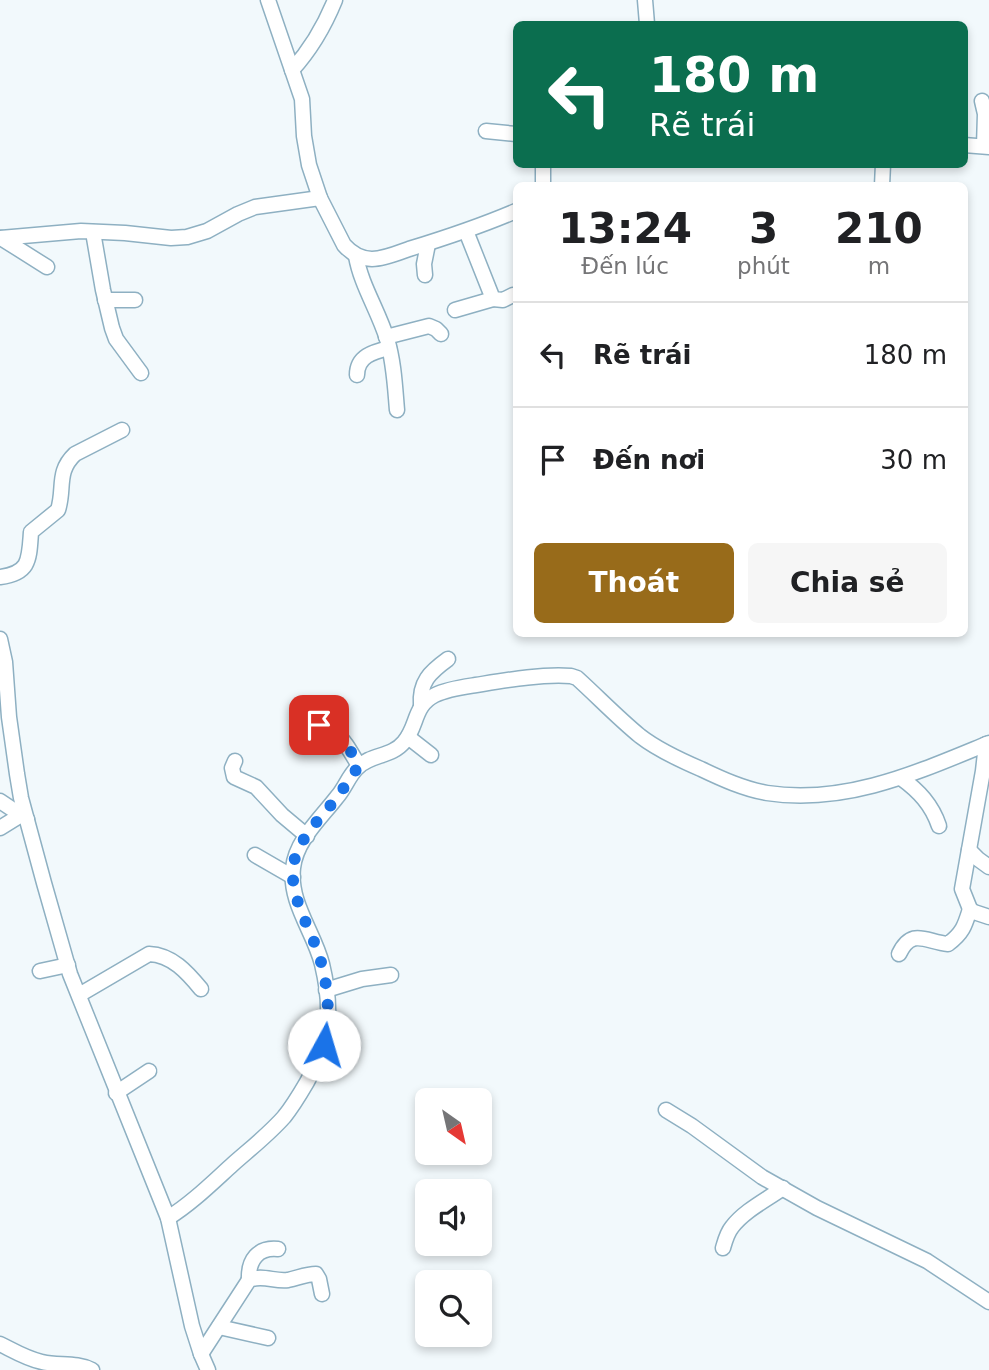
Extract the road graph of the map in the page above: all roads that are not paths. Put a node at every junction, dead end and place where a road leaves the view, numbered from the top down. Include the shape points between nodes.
1 (268, 0) edge
2 (335, 0) edge
3 (645, 0) edge
4 (647, 21) edge
5 (292, 70) junction
6 (982, 102) dead end
7 (486, 131) dead end
8 (513, 134) edge
9 (968, 145) edge
10 (986, 146) edge
11 (320, 198) junction
12 (513, 212) edge
13 (466, 231) junction
14 (93, 232) junction
15 (1, 238) edge
16 (421, 241) junction
17 (356, 256) junction
18 (47, 267) dead end
19 (425, 275) dead end
20 (513, 295) dead end
21 (493, 299) junction
22 (105, 300) junction
23 (135, 300) dead end
24 (455, 310) dead end
25 (442, 334) dead end
26 (388, 342) junction
27 (141, 373) dead end
28 (357, 375) dead end
29 (397, 410) dead end
30 (122, 430) dead end
31 (0, 577) edge
32 (0, 639) edge
33 (448, 659) dead end
34 (421, 706) junction
35 (307, 723) dead end
36 (408, 737) junction
37 (987, 743) edge
38 (431, 755) dead end
39 (236, 761) dead end
40 (359, 766) junction
41 (901, 778) junction
42 (0, 801) edge
43 (24, 817) junction
44 (939, 826) dead end
45 (0, 828) edge
46 (307, 836) junction
47 (969, 850) junction
48 (255, 855) dead end
49 (989, 867) edge
50 (293, 877) junction
51 (970, 909) junction
52 (989, 917) edge
53 (899, 954) dead end
54 (68, 965) junction
55 (40, 971) dead end
56 (391, 975) dead end
57 (201, 989) dead end
58 (326, 990) junction
59 (79, 995) junction
60 (149, 1070) dead end
61 (116, 1093) junction
62 (666, 1110) dead end
63 (783, 1188) junction
64 (168, 1218) junction
65 (723, 1248) dead end
66 (278, 1249) dead end
67 (249, 1280) junction
68 (322, 1294) dead end
69 (989, 1302) edge
70 (219, 1327) junction
71 (268, 1338) dead end
72 (0, 1344) edge
73 (201, 1354) junction
74 (92, 1370) edge
75 (208, 1370) edge

1 - 5 street
2 - 5 street via 321,32
3 - 4 street
5 - 11 street via 302,99 309,165
6 - 10 street
7 - 8 street
9 - 10 street
11 - 14 street via 256,207 187,237
11 - 17 street via 344,245
12 - 13 street
13 - 16 street
13 - 21 street
14 - 15 street
14 - 22 street
15 - 18 street
16 - 17 street via 381,258
16 - 19 street
17 - 26 street
20 - 21 street
21 - 24 street
22 - 23 street
22 - 27 street via 116,339
25 - 26 street via 429,326
26 - 28 street via 364,358
26 - 29 street
30 - 31 street via 69,460 63,469 58,510 31,532 27,563 21,571
32 - 43 street
33 - 34 street via 422,686
34 - 36 street
34 - 41 street via 434,695 466,687 572,676 656,747 749,789 812,794
35 - 40 street via 334,730
36 - 38 street
36 - 40 street via 389,754
37 - 41 street
37 - 47 street
39 - 46 street via 234,777 256,787
40 - 46 street
41 - 44 street via 926,801
42 - 43 street
43 - 45 street
43 - 54 street
46 - 50 street via 295,856
47 - 49 street
47 - 51 street via 962,889
48 - 50 street
50 - 58 street
51 - 52 street
51 - 53 street via 964,928 948,944 914,938
54 - 55 street
54 - 59 street
56 - 58 street
57 - 59 street via 180,966 149,954
58 - 64 street via 324,1045 289,1111 194,1200
59 - 61 street
60 - 61 street
61 - 64 street
62 - 63 street
63 - 65 street via 732,1226
63 - 69 street via 926,1261
64 - 73 street
66 - 67 street via 258,1254
67 - 68 street via 316,1274
67 - 70 street
70 - 71 street
70 - 73 street
72 - 74 street via 30,1359
73 - 75 street

